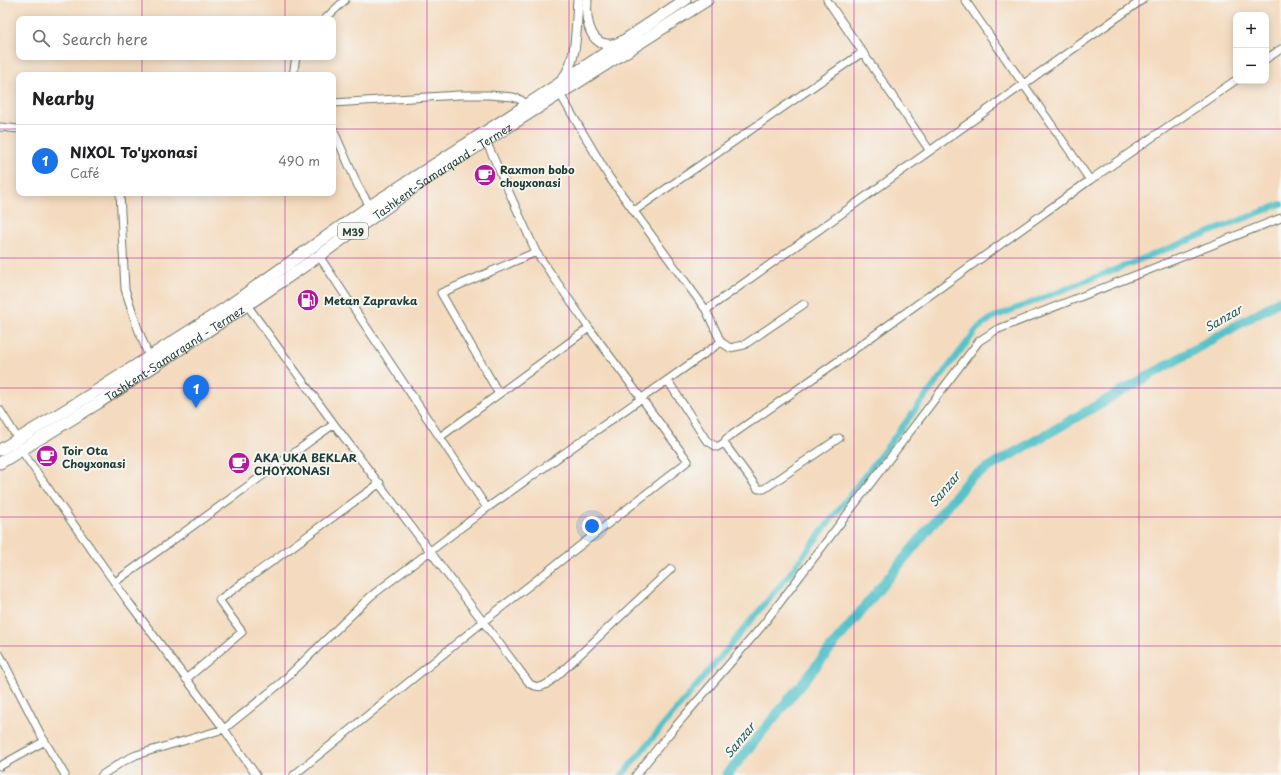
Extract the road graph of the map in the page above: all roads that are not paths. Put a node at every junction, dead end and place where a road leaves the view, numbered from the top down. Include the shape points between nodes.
1 (345, 0) edge
2 (578, 0) edge
3 (587, 0) edge
4 (685, 0) edge
5 (707, 0) edge
6 (828, 0) edge
7 (965, 0) edge
8 (1142, 0) edge
9 (328, 16) edge
10 (624, 41) junction
11 (1281, 49) edge
12 (864, 52) junction
13 (1269, 57) edge
14 (296, 60) edge
15 (294, 72) edge
16 (1233, 82) edge
17 (1022, 84) junction
18 (556, 91) junction
19 (336, 103) edge
20 (527, 105) junction
21 (0, 127) edge
22 (16, 130) edge
23 (336, 136) edge
24 (486, 141) junction
25 (930, 150) junction
26 (1090, 180) junction
27 (120, 196) edge
28 (370, 206) junction
29 (634, 211) junction
30 (1281, 218) edge
31 (536, 252) junction
32 (319, 256) junction
33 (804, 304) dead end
34 (247, 305) junction
35 (706, 310) junction
36 (589, 328) junction
37 (721, 342) junction
38 (149, 357) junction
39 (668, 381) junction
40 (499, 394) junction
41 (642, 398) junction
42 (0, 410) edge
43 (334, 424) junction
44 (440, 437) junction
45 (839, 438) dead end
46 (18, 439) junction
47 (724, 443) junction
48 (0, 450) edge
49 (21, 450) junction
50 (0, 463) edge
51 (380, 483) junction
52 (487, 508) junction
53 (430, 550) junction
54 (670, 570) dead end
55 (115, 582) junction
56 (484, 621) junction
57 (0, 655) edge
58 (8, 669) junction
59 (0, 673) edge
60 (186, 679) junction
61 (224, 729) junction
62 (45, 741) junction
63 (0, 766) edge
64 (65, 775) edge
65 (102, 775) edge
66 (256, 775) edge
67 (294, 775) edge
68 (636, 775) edge

1 - 9 street
2 - 18 main road via 572,61 569,72
3 - 10 main road via 587,22 594,35 608,44
4 - 10 highway, Tashkent-Samarqand - Termez / M39
5 - 18 highway, Tashkent-Samarqand - Termez / M39
6 - 12 street
7 - 17 street
8 - 17 street
10 - 18 highway, Tashkent-Samarqand - Termez / M39
11 - 13 street
12 - 25 street
12 - 29 street
14 - 15 street
16 - 26 street
17 - 25 street
17 - 26 street
18 - 20 highway, Tashkent-Samarqand - Termez / M39
18 - 24 highway, Tashkent-Samarqand - Termez / M39
18 - 29 street via 609,177
19 - 20 street via 489,95 513,97
20 - 28 highway, Tashkent-Samarqand - Termez / M39
21 - 22 street
23 - 28 street via 358,186
24 - 31 street
24 - 32 highway, Tashkent-Samarqand - Termez / M39 via 423,181
25 - 35 street
26 - 47 street via 726,439
27 - 38 street via 125,289
28 - 38 highway, Tashkent-Samarqand - Termez / M39 via 224,309
29 - 35 street
30 - 68 street via 996,330 979,341 762,626
31 - 36 street
31 - 40 street via 441,293
32 - 34 highway, Tashkent-Samarqand - Termez / M39
32 - 44 street
33 - 37 street via 744,345 730,348
34 - 43 street
34 - 49 highway, Tashkent-Samarqand - Termez / M39 via 98,403
35 - 37 street
36 - 40 street
36 - 41 street
37 - 39 street
38 - 46 highway, Tashkent-Samarqand - Termez / M39
39 - 41 street
39 - 47 street via 706,440 717,447
40 - 44 street
41 - 52 street
41 - 56 street via 688,462
42 - 46 street
43 - 51 street
43 - 55 street
44 - 52 street
45 - 47 street via 764,489 758,489
46 - 48 highway, Tashkent-Samarqand - Termez / M39
49 - 50 highway, Tashkent-Samarqand - Termez / M39
49 - 55 street
51 - 53 street
51 - 60 street via 219,600 242,632
52 - 53 street
53 - 56 street
53 - 61 street via 371,596 281,683
54 - 56 street via 557,676 542,687 530,684
55 - 60 street
56 - 67 street
57 - 58 street
58 - 59 street
58 - 62 street
60 - 61 street
61 - 65 street via 136,755
61 - 66 street
62 - 63 street
62 - 64 street

